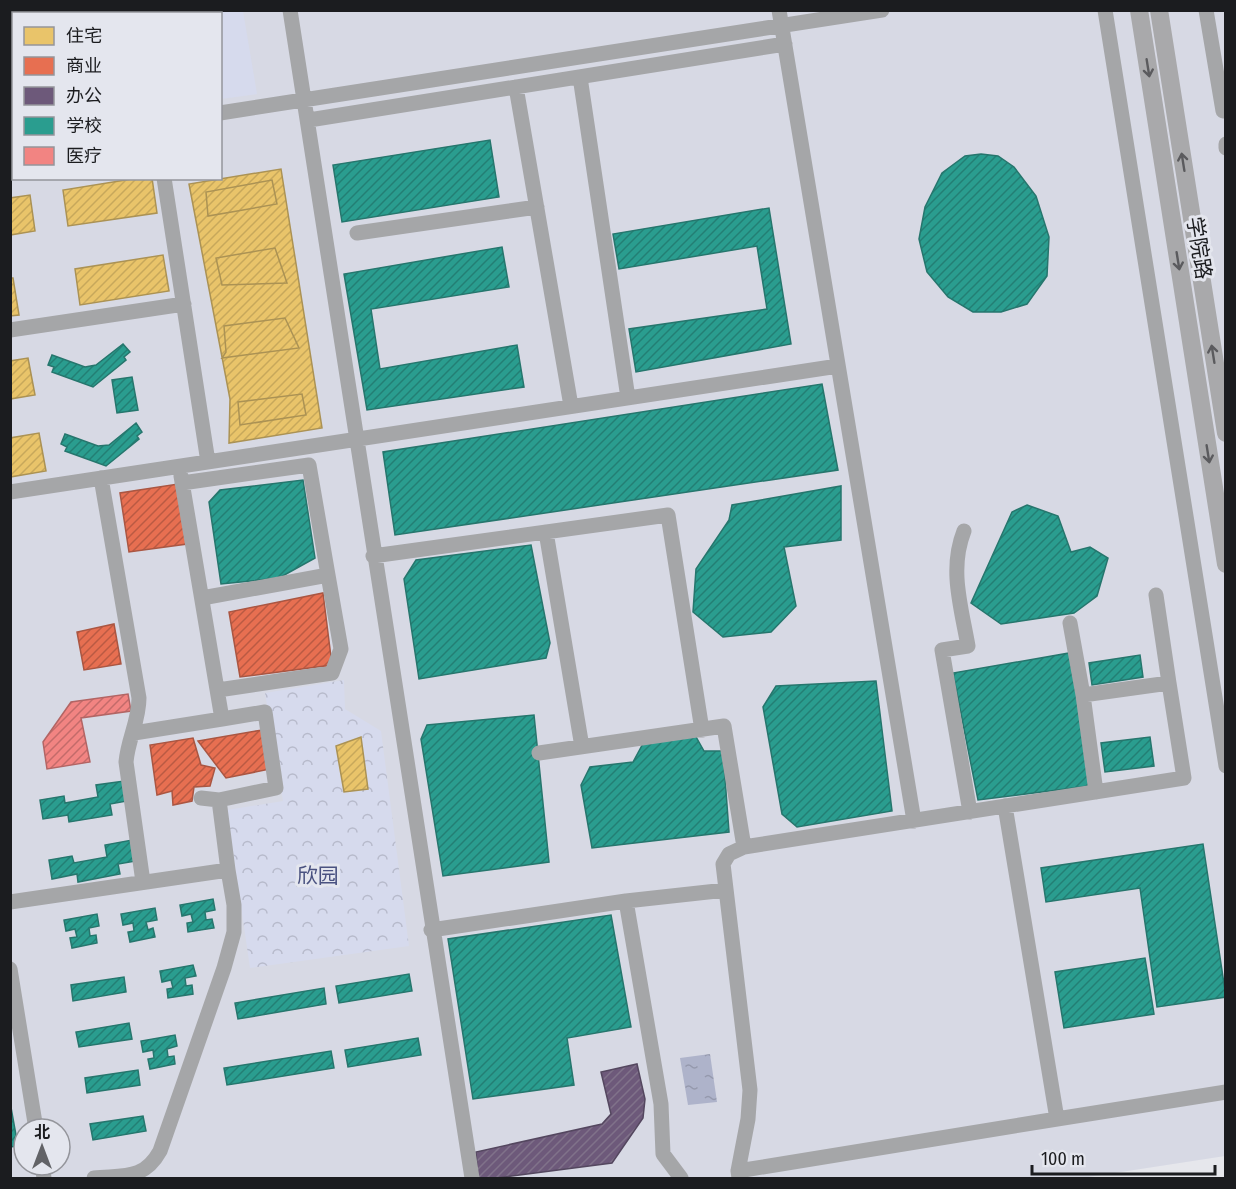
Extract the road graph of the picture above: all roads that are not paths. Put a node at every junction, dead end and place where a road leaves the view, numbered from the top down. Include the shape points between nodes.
1 (290, 10) edge
2 (882, 10) edge
3 (1105, 10) edge
4 (1139, 10) edge
5 (1159, 10) edge
6 (1206, 10) edge
7 (781, 18) edge
8 (785, 44) junction
9 (580, 77) junction
10 (516, 87) junction
11 (305, 100) junction
12 (1226, 110) edge
13 (222, 113) edge
14 (309, 120) junction
15 (164, 180) edge
16 (537, 207) junction
17 (357, 233) dead end
18 (184, 304) junction
19 (10, 330) edge
20 (838, 366) junction
21 (628, 398) junction
22 (571, 406) junction
23 (1226, 433) edge
24 (356, 439) junction
25 (208, 462) junction
26 (179, 466) junction
27 (101, 478) junction
28 (182, 483) junction
29 (10, 492) edge
30 (964, 531) dead end
31 (546, 532) junction
32 (373, 556) junction
33 (1226, 564) edge
34 (328, 575) junction
35 (1156, 596) dead end
36 (202, 597) junction
37 (1070, 623) dead end
38 (1169, 683) junction
39 (218, 690) junction
40 (1083, 695) junction
41 (222, 718) junction
42 (702, 730) junction
43 (134, 733) junction
44 (582, 747) junction
45 (539, 753) dead end
46 (1226, 766) edge
47 (1096, 792) junction
48 (201, 798) dead end
49 (219, 800) junction
50 (1005, 806) junction
51 (970, 812) junction
52 (914, 821) junction
53 (744, 847) junction
54 (228, 870) junction
55 (143, 882) junction
56 (726, 890) junction
57 (626, 901) junction
58 (10, 902) edge
59 (431, 930) junction
60 (10, 969) edge
61 (1226, 1092) edge
62 (34, 1117) edge
63 (1057, 1119) junction
64 (738, 1175) edge
65 (94, 1179) edge
66 (472, 1179) edge
67 (681, 1179) edge

1 - 11 lane
2 - 7 lane
3 - 46 lane
4 -> 33 main road, 学院路
23 -> 5 main road, 学院路
6 - 12 lane via 1223,111
7 - 8 lane
7 - 11 lane
8 - 9 lane
8 - 20 lane
9 - 10 lane
9 - 21 lane
10 - 14 lane
10 - 16 lane
11 - 13 lane
11 - 14 lane
14 - 24 lane
15 - 18 lane
16 - 17 lane
16 - 22 lane
18 - 19 lane
18 - 25 lane
20 - 21 lane
20 - 52 lane
21 - 22 lane
22 - 24 lane
24 - 25 lane
24 - 32 lane
25 - 26 lane
26 - 27 lane
26 - 28 lane
27 - 29 lane
27 - 43 lane via 139,698
28 - 34 lane via 309,465
28 - 36 lane
30 - 51 lane via 955,570 968,646 942,650
31 - 32 lane
31 - 42 lane via 668,514
31 - 44 lane
32 - 59 lane
34 - 36 lane
34 - 39 lane via 341,650 332,673
35 - 38 lane
36 - 39 lane
37 - 40 lane
38 - 40 lane
38 - 47 lane via 1184,778
39 - 41 lane
40 - 47 lane
41 - 43 lane
41 - 49 lane via 265,712 276,788
42 - 44 lane
42 - 53 lane via 724,726
43 - 55 lane via 126,762
44 - 45 lane
47 - 50 lane
48 - 49 lane
49 - 54 lane
50 - 51 lane
50 - 63 lane
51 - 52 lane
52 - 53 lane
53 - 56 lane via 729,854 723,864
54 - 55 lane
54 - 65 lane via 234,932 160,1151 151,1167
55 - 58 lane
56 - 57 lane
56 - 64 lane via 750,1090
57 - 59 lane
57 - 67 lane via 661,1104 663,1154
59 - 66 lane
60 - 62 lane
61 - 63 lane
63 - 64 lane

